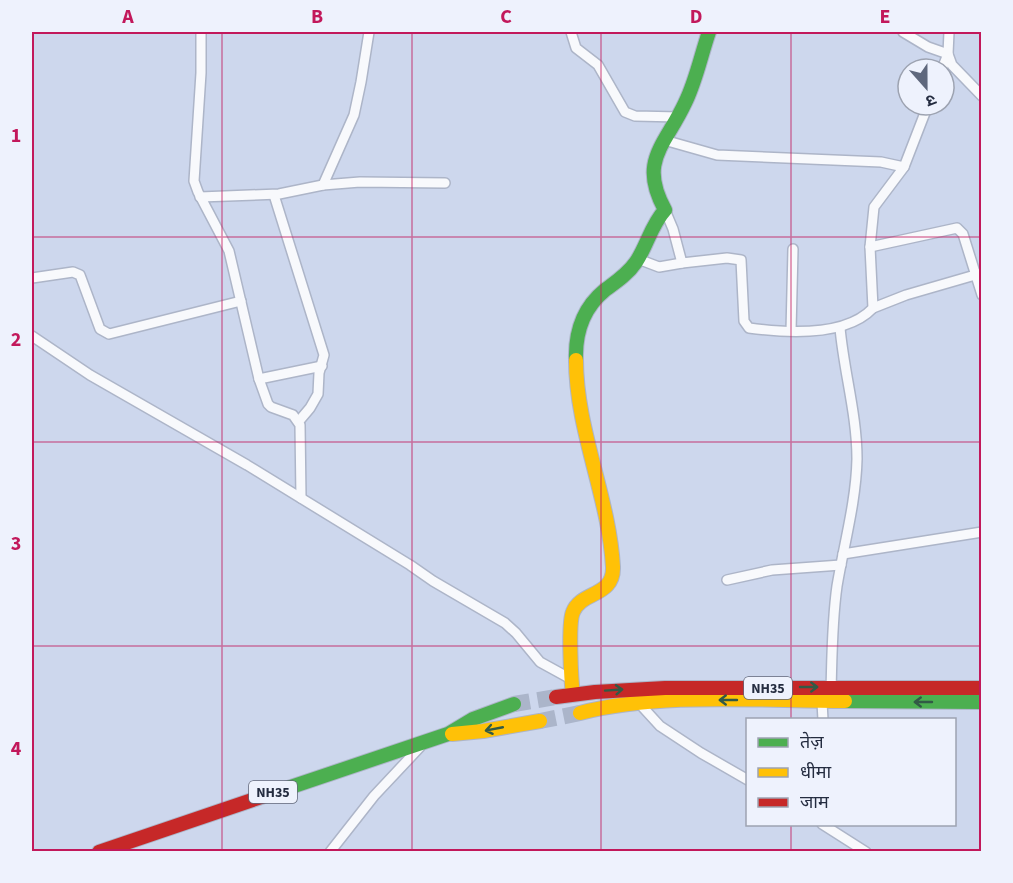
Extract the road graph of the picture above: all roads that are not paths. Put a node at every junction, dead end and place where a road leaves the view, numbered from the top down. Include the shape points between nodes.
1 (201, 32) edge
2 (369, 32) edge
3 (571, 32) edge
4 (709, 32) edge
5 (903, 32) edge
6 (949, 32) edge
7 (948, 54) junction
8 (947, 57) edge
9 (981, 96) edge
10 (679, 117) junction
11 (923, 117) edge
12 (664, 140) junction
13 (904, 167) junction
14 (446, 183) dead end
15 (323, 185) junction
16 (274, 195) junction
17 (200, 197) junction
18 (665, 210) junction
19 (870, 248) junction
20 (793, 249) dead end
21 (638, 260) junction
22 (682, 263) junction
23 (978, 274) edge
24 (32, 278) edge
25 (981, 295) edge
26 (242, 301) junction
27 (873, 308) junction
28 (840, 328) junction
29 (791, 331) junction
30 (32, 336) edge
31 (322, 366) junction
32 (259, 379) junction
33 (299, 421) junction
34 (301, 498) junction
35 (981, 532) edge
36 (843, 554) junction
37 (841, 565) junction
38 (727, 580) dead end
39 (571, 679) junction
40 (981, 688) edge
41 (573, 694) junction
42 (556, 697) tunnel mouth
43 (828, 697) junction
44 (638, 702) junction
45 (981, 702) edge
46 (514, 704) tunnel mouth
47 (580, 713) tunnel mouth
48 (823, 718) edge
49 (540, 721) tunnel mouth
50 (448, 734) junction
51 (426, 741) junction
52 (746, 779) edge
53 (825, 826) edge
54 (99, 852) edge
55 (330, 852) edge
56 (866, 852) edge

1 - 17 street via 193,172
2 - 15 street via 354,115
3 - 10 street via 576,48 598,65 625,112 635,116
4 - 10 main road
5 - 7 street
6 - 7 street
7 - 8 street
7 - 9 street via 952,65
10 - 12 main road
11 - 13 street
12 - 13 street via 717,155 881,162
12 - 18 main road via 655,158 653,178 655,192
13 - 19 street via 874,207
14 - 15 street
15 - 16 street
16 - 17 street
16 - 31 street via 323,350
17 - 26 street via 229,251
18 - 21 main road
18 - 22 street
19 - 23 street via 957,228
19 - 27 street
20 - 29 street
21 - 22 street via 659,267
21 - 39 main road via 586,310 577,340 576,378 613,569 606,588 583,599 572,613
22 - 29 street via 739,258 747,326
23 - 25 street
23 - 27 street
24 - 26 street via 73,272 80,275 100,329 109,334
26 - 32 street
27 - 28 street
28 - 29 street
28 - 36 street via 857,458
30 - 34 street via 90,375
31 - 32 street
31 - 33 street via 316,399
32 - 33 street via 271,407
33 - 34 street
34 - 39 street via 505,623 540,662
35 - 36 street
36 - 37 street
37 - 38 street via 772,570
37 - 43 street
39 - 41 main road
40 - 43 main road, NH35
41 - 42 main road, NH35
41 -> 43 main road, NH35 via 665,688
43 -> 44 main road, NH35
45 -> 43 main road, NH35
43 - 48 street
44 - 47 main road, NH35
44 - 52 street via 660,726
46 - 50 main road, NH35
49 -> 50 main road, NH35
50 - 51 main road, NH35
51 - 54 main road, NH35
51 - 55 street via 374,796
53 - 56 street

